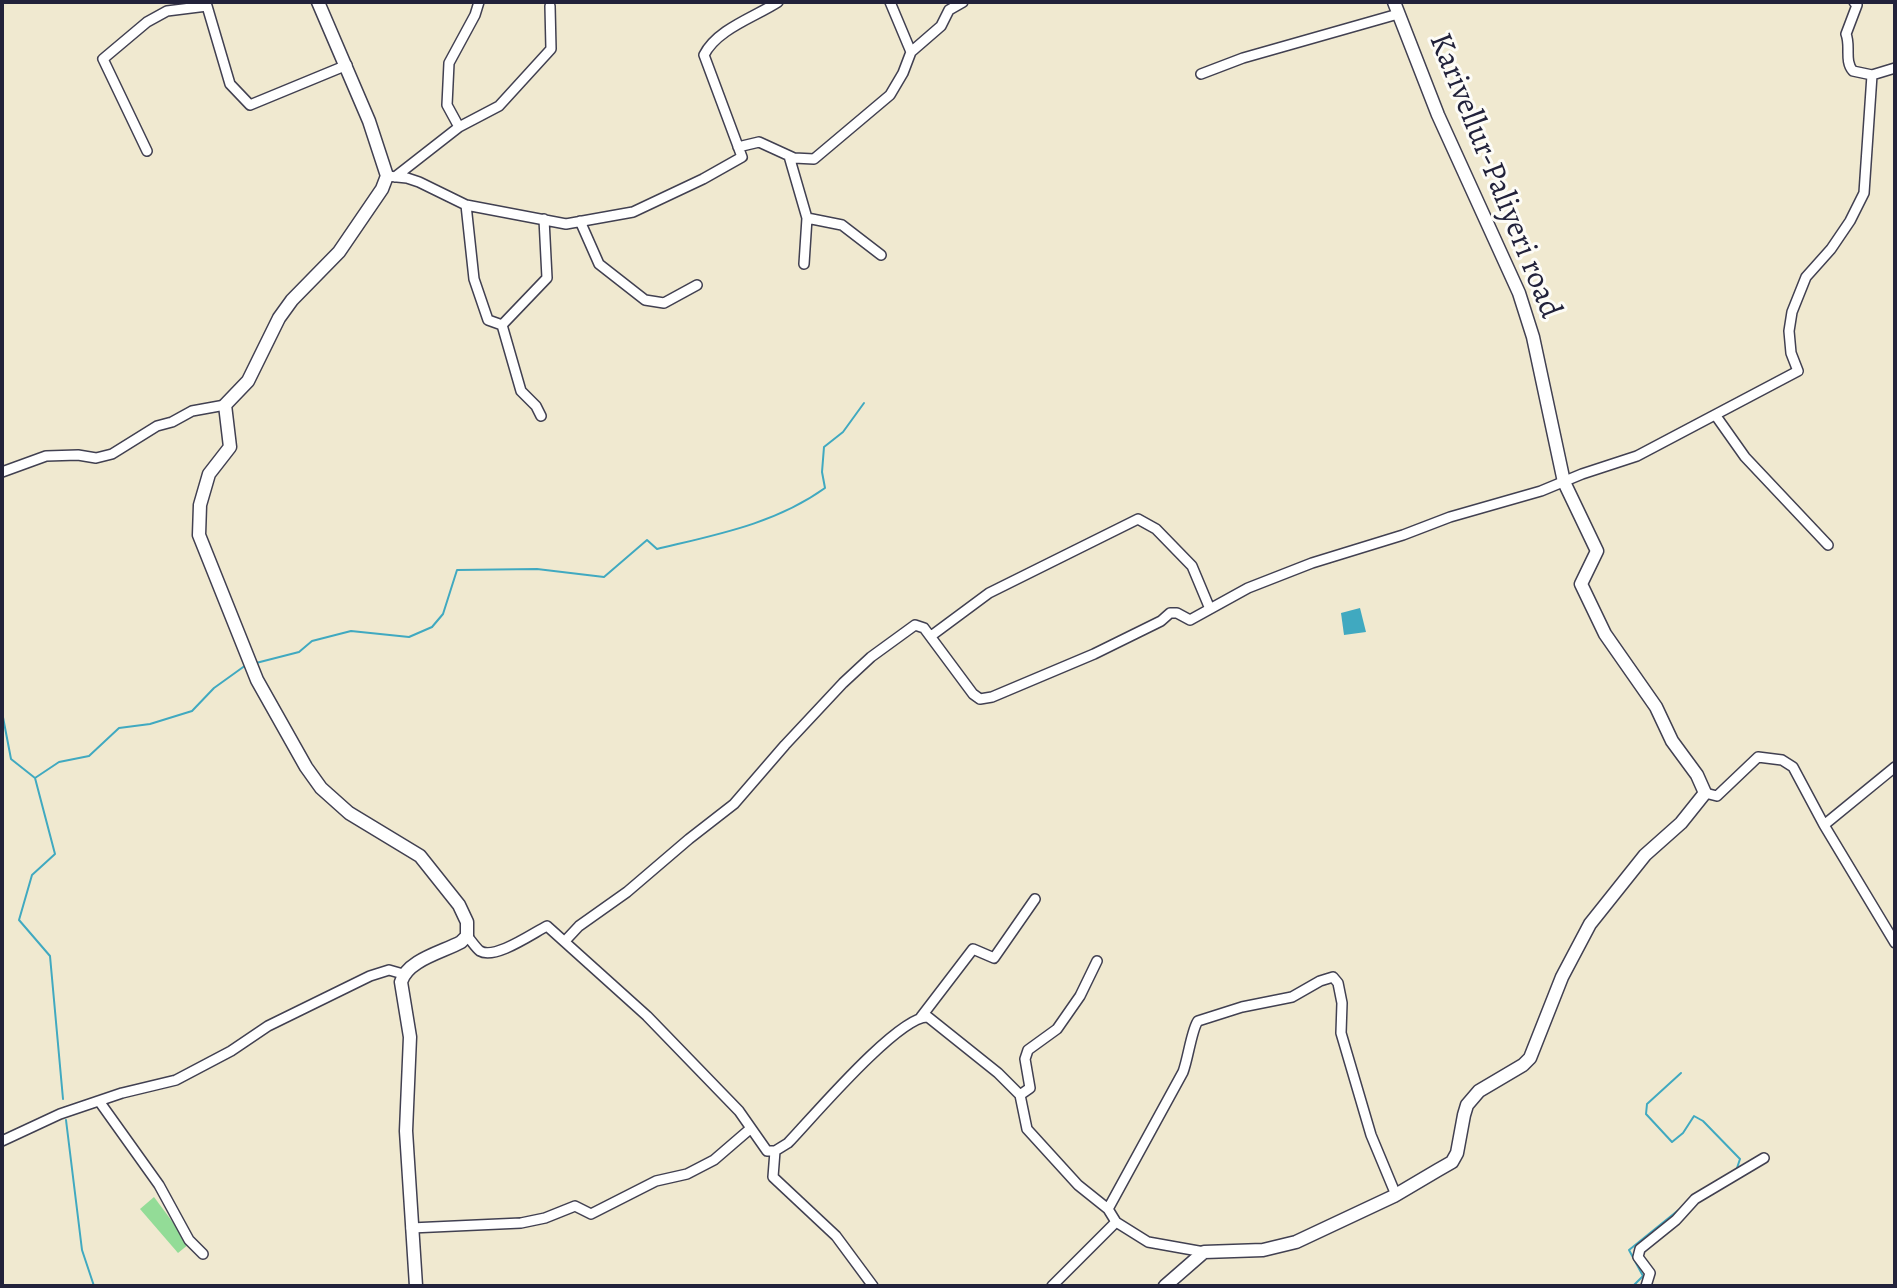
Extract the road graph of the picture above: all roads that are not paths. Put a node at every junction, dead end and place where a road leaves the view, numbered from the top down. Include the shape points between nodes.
1 (318, 2) edge
2 (479, 2) edge
3 (778, 2) edge
4 (890, 2) edge
5 (963, 2) edge
6 (1854, 2) edge
7 (550, 6) dead end
8 (1396, 8) edge
9 (911, 52) junction
10 (347, 65) junction
11 (1895, 68) edge
12 (1201, 74) dead end
13 (1872, 75) junction
14 (459, 127) junction
15 (738, 147) junction
16 (147, 151) dead end
17 (789, 156) junction
18 (391, 177) junction
19 (466, 205) junction
20 (807, 218) junction
21 (544, 219) junction
22 (580, 221) junction
23 (881, 255) dead end
24 (804, 264) dead end
25 (697, 285) dead end
26 (502, 325) junction
27 (225, 405) junction
28 (541, 416) dead end
29 (1716, 416) junction
30 (2, 472) edge
31 (1564, 482) junction
32 (1828, 545) dead end
33 (1210, 609) junction
34 (931, 636) junction
35 (1895, 767) edge
36 (1705, 793) junction
37 (1824, 825) junction
38 (1035, 899) dead end
39 (1890, 925) edge
40 (467, 936) junction
41 (565, 941) junction
42 (1895, 943) edge
43 (1097, 961) dead end
44 (403, 974) junction
45 (921, 1017) junction
46 (1020, 1095) junction
47 (99, 1101) junction
48 (750, 1129) junction
49 (2, 1141) edge
50 (775, 1151) junction
51 (1764, 1158) dead end
52 (1396, 1195) junction
53 (1108, 1209) junction
54 (1116, 1222) junction
55 (411, 1228) junction
56 (1204, 1252) junction
57 (203, 1254) dead end
58 (416, 1286) edge
59 (873, 1286) edge
60 (1052, 1286) edge
61 (1165, 1286) edge
62 (1646, 1286) edge

1 - 10 main road
2 - 14 street via 449,63 447,105
3 - 15 street via 717,39 704,55
4 - 9 street
5 - 9 street
6 - 13 street via 1847,24 1848,62 1853,71
7 - 14 street via 551,49 499,106
8 - 12 street
8 - 31 main road, Karivellur-Paliyeri road via 1433,104 1519,293
9 - 17 street via 890,95 814,159
10 - 16 street via 250,105 230,84 207,6 167,11 103,59
10 - 18 main road
11 - 13 street
13 - 29 street via 1864,193 1831,249 1806,277 1792,312 1791,353 1798,371
14 - 18 street
15 - 17 street via 759,142
15 - 22 street via 742,157 689,186 633,212
17 - 20 street
18 - 19 street via 419,182
18 - 27 main road via 339,252 292,300 248,381
19 - 21 street
19 - 26 street via 474,279 488,320
20 - 23 street via 842,225
20 - 24 street
21 - 22 street
21 - 26 street via 547,278
22 - 25 street via 599,264 645,300 664,303
26 - 28 street via 521,391
27 - 30 street via 192,411 157,426 112,454 46,456
27 - 40 main road via 230,447 209,474 199,535 248,657 321,788 349,813 420,856 459,905
29 - 31 street via 1637,456
29 - 32 street via 1745,457
31 - 33 street via 1312,563
31 - 36 main road, Karivellur-Paliyeri road via 1597,551 1581,584 1585,593
33 - 34 street via 1190,620 1170,613 1094,654 980,699
33 - 34 street via 1192,566 1156,529 1138,519 989,593
34 - 41 street via 915,625 871,657 734,804
35 - 37 street
36 - 37 street via 1717,796 1758,757 1772,757 1793,767
36 - 52 main road via 1645,855 1590,924 1530,1058 1479,1091 1467,1105 1452,1162
37 - 39 street
38 - 45 street via 994,958 973,949
39 - 42 street
40 - 41 street via 488,953 547,926
40 - 44 main road
41 - 48 street via 647,1016
43 - 46 street via 1057,1029 1028,1050 1030,1088
44 - 47 street via 389,970 370,976 268,1026 176,1080
44 - 55 main road via 410,1037 406,1131
45 - 46 street via 939,1024
45 - 50 street via 886,1040
46 - 53 street via 1027,1129 1078,1185
47 - 49 street
47 - 57 street
48 - 50 street via 767,1151
48 - 55 street via 714,1160 656,1181 591,1214 575,1206 521,1223
50 - 59 street via 773,1177 836,1236
51 - 62 street via 1695,1199 1640,1249 1638,1257 1650,1273
52 - 53 street via 1371,1135 1341,1033 1341,996 1333,977 1292,997 1198,1021 1183,1072
52 - 56 main road via 1296,1242 1263,1250
53 - 54 street
54 - 56 street via 1148,1242
54 - 60 street
55 - 58 main road
56 - 61 main road

